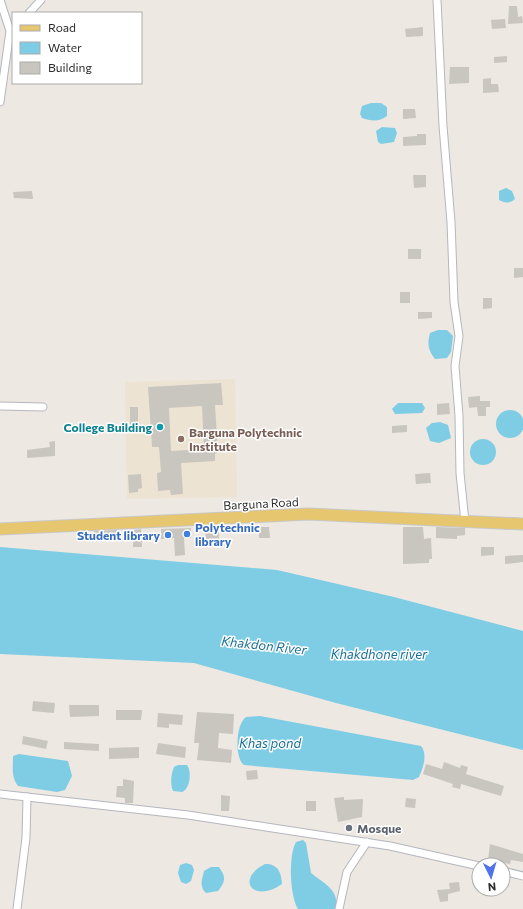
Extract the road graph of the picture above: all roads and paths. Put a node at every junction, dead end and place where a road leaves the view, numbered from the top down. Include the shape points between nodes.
1 (0, 0) edge
2 (41, 0) edge
3 (438, 0) edge
4 (30, 12) edge
5 (12, 29) edge
6 (0, 102) edge
7 (0, 406) edge
8 (43, 406) dead end
9 (465, 522) junction
10 (523, 524) edge
11 (0, 529) edge
12 (0, 794) edge
13 (27, 797) junction
14 (367, 842) junction
15 (471, 864) edge
16 (511, 873) edge
17 (523, 876) edge
18 (16, 909) edge
19 (338, 909) edge

1 - 5 street
2 - 4 street
3 - 9 street via 443,126 454,302 459,336 455,366
5 - 6 street
7 - 8 street
9 - 10 main road, Barguna Road
9 - 11 main road, Barguna Road via 308,514
12 - 13 street
13 - 14 street via 188,814
13 - 18 street via 26,838
14 - 15 street
14 - 19 street via 347,872
16 - 17 street

